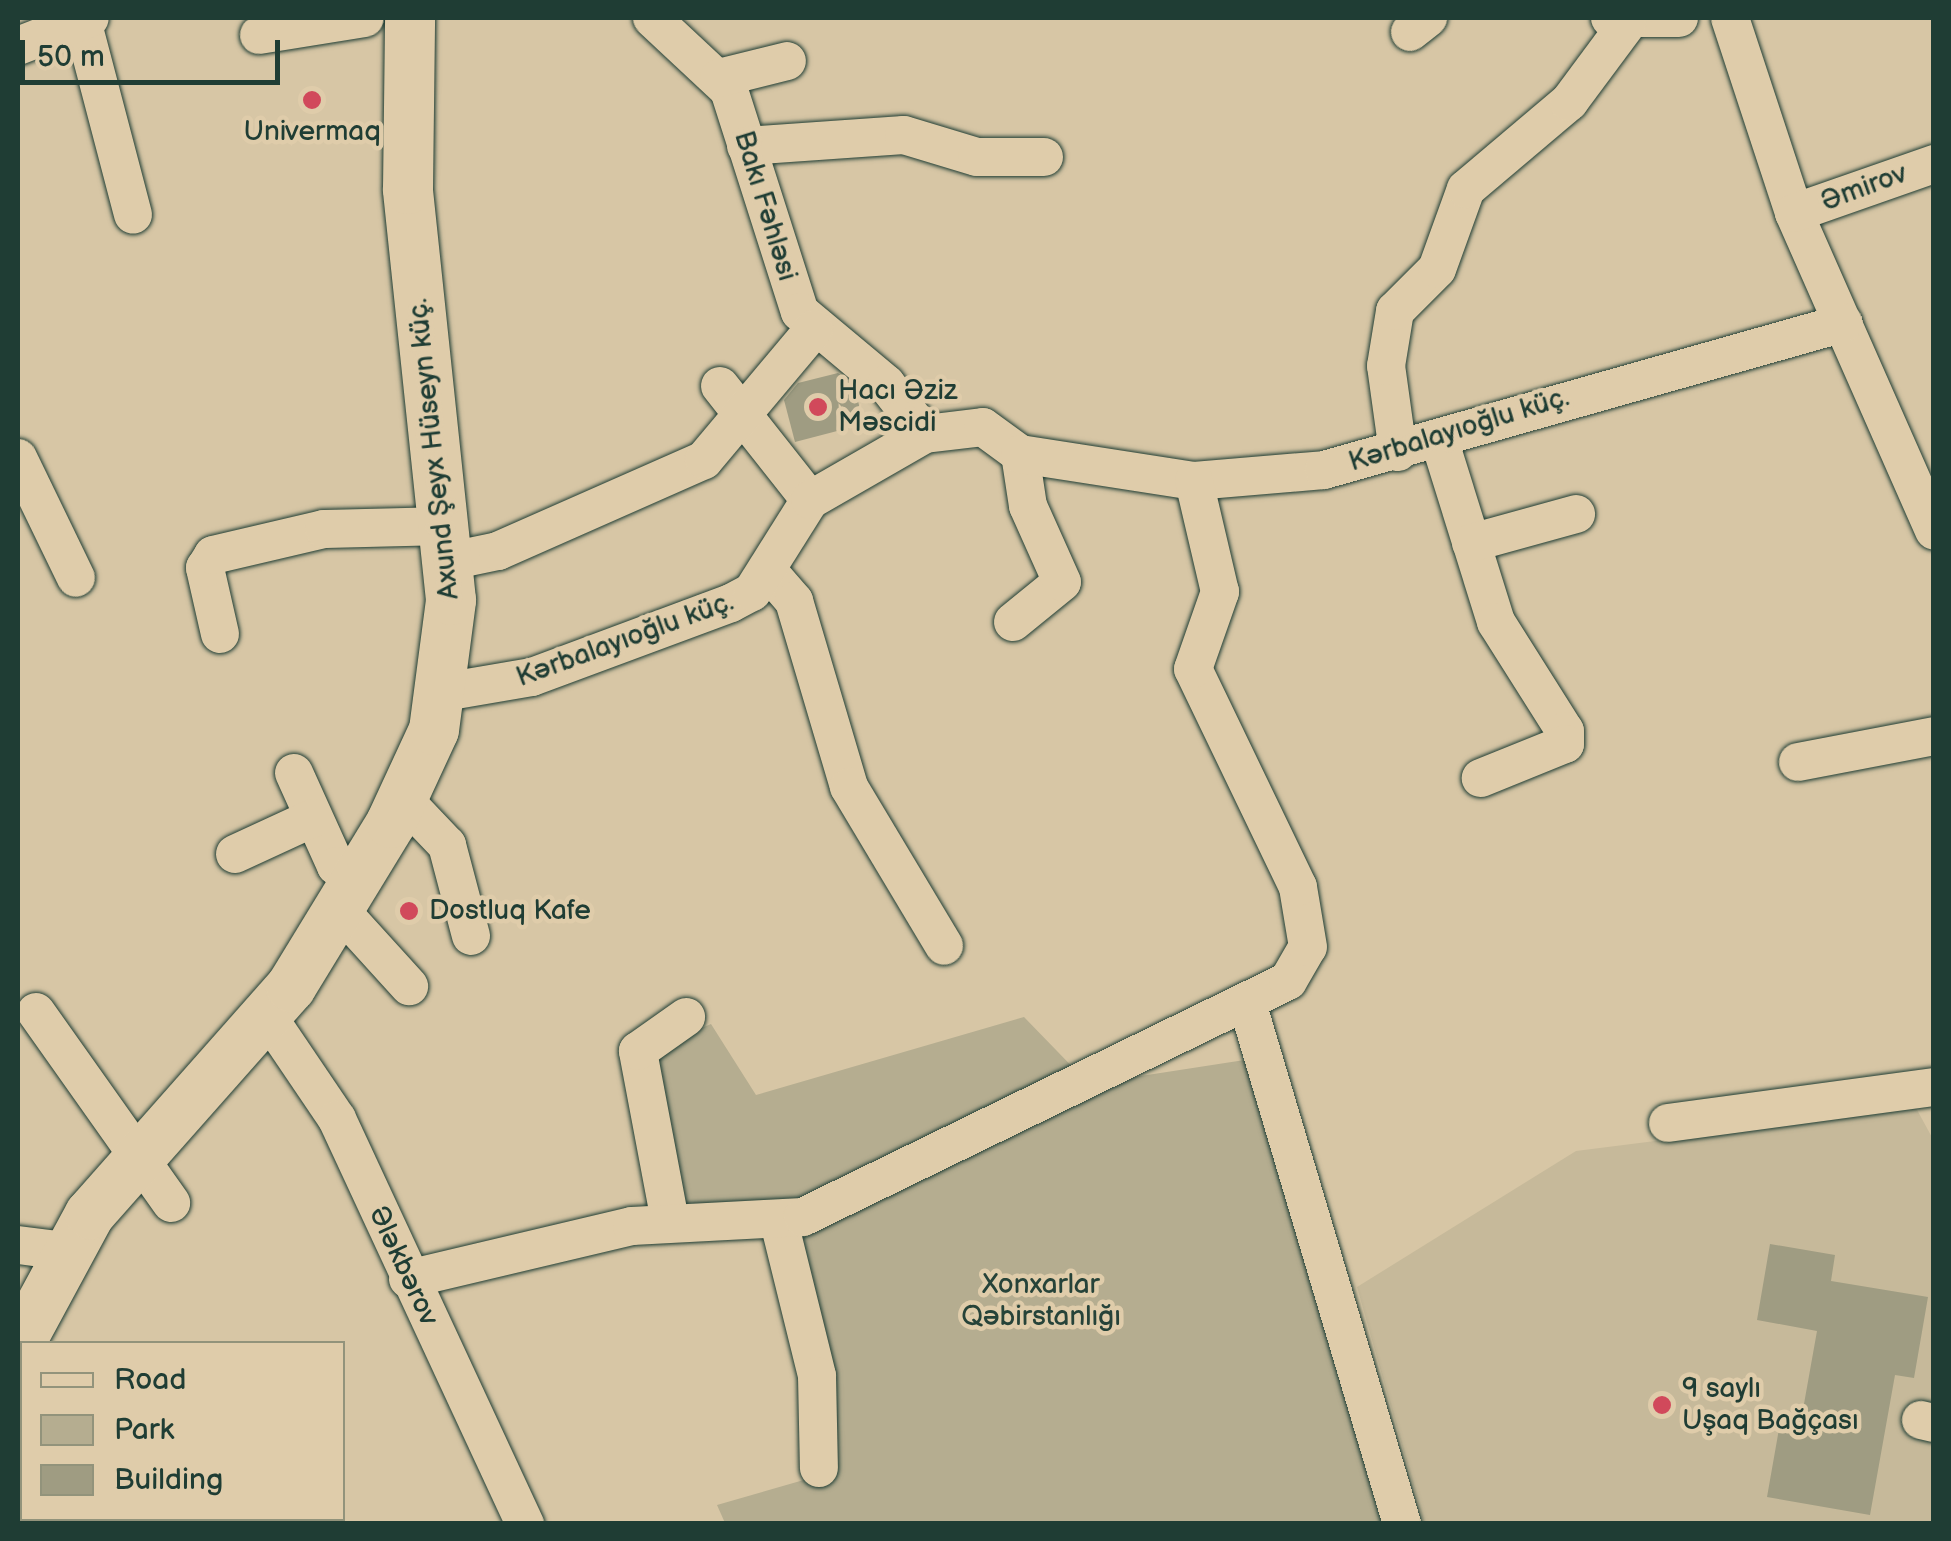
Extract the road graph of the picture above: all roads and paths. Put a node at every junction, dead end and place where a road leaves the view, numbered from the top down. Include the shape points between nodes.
1 (365, 18) edge
2 (410, 18) edge
3 (652, 18) edge
4 (1680, 18) edge
5 (1730, 18) edge
6 (87, 21) edge
7 (1618, 21) edge
8 (259, 35) dead end
9 (18, 46) edge
10 (786, 62) dead end
11 (719, 78) junction
12 (746, 146) junction
13 (1044, 156) dead end
14 (1934, 164) edge
15 (1794, 213) junction
16 (133, 215) dead end
17 (1844, 323) junction
18 (814, 329) junction
19 (720, 386) dead end
20 (743, 416) junction
21 (925, 434) junction
22 (1439, 439) junction
23 (1398, 452) junction
24 (1020, 454) junction
25 (18, 458) edge
26 (1194, 481) junction
27 (1925, 485) edge
28 (810, 500) junction
29 (1576, 514) dead end
30 (1934, 530) edge
31 (448, 543) junction
32 (1470, 543) junction
33 (768, 571) junction
34 (76, 578) dead end
35 (1012, 622) dead end
36 (220, 634) dead end
37 (444, 692) junction
38 (1934, 736) edge
39 (1798, 762) dead end
40 (294, 773) dead end
41 (1481, 778) dead end
42 (404, 798) junction
43 (313, 818) junction
44 (235, 854) dead end
45 (348, 895) junction
46 (471, 936) dead end
47 (944, 946) dead end
48 (409, 986) dead end
49 (1248, 1006) junction
50 (36, 1012) dead end
51 (686, 1016) dead end
52 (268, 1018) junction
53 (1934, 1087) edge
54 (1668, 1122) dead end
55 (138, 1159) junction
56 (170, 1203) dead end
57 (670, 1221) junction
58 (780, 1222) junction
59 (41, 1248) edge
60 (408, 1279) junction
61 (18, 1347) edge
62 (819, 1468) dead end
63 (525, 1524) edge
64 (1402, 1524) edge

1 - 8 street
2 - 31 main road, Axund Şeyx Hüseyn küç. via 408,188
3 - 11 street, Bakı Fəhləsi
4 - 7 street
5 - 15 street
6 - 9 street
6 - 16 street
7 - 23 street via 1569,102 1466,189 1437,270 1395,311 1386,366
10 - 11 street
11 - 12 street, Bakı Fəhləsi
12 - 13 street via 904,135 977,156
12 - 18 street, Bakı Fəhləsi via 774,252
14 - 15 street, Əmirov
15 - 17 street
17 - 22 street, Kərbalayıoğlu küç.
17 - 27 street
18 - 20 street via 768,373
18 - 21 street, Bakı Fəhləsi via 863,362
19 - 20 street
20 - 28 street
20 - 31 street via 731,436 665,483 498,551
21 - 24 street, Kərbalayıoğlu küç. via 983,427
21 - 28 street, Kərbalayıoğlu küç.
22 - 23 street, Kərbalayıoğlu küç.
22 - 32 street
23 - 26 street, Kərbalayıoğlu küç. via 1324,470
24 - 26 street, Kərbalayıoğlu küç.
24 - 35 street via 1028,506 1062,582
25 - 34 street
26 - 49 street via 1220,592 1193,669 1306,914 1300,966
27 - 30 street
28 - 33 street, Kərbalayıoğlu küç.
29 - 32 street
31 - 36 street via 324,529 213,555 205,568
31 - 37 main road, Axund Şeyx Hüseyn küç.
32 - 41 street via 1496,622 1524,656 1566,744
33 - 37 street, Kərbalayıoğlu küç. via 752,592 700,617 532,677
33 - 47 street via 794,601 849,787
37 - 42 main road, Axund Şeyx Hüseyn küç.
38 - 39 street
40 - 43 street
42 - 45 main road, Axund Şeyx Hüseyn küç.
42 - 46 street via 447,845
43 - 44 street
43 - 45 street
45 - 48 street
45 - 52 main road, Axund Şeyx Hüseyn küç.
49 - 58 street via 1106,1062 825,1208
49 - 64 street
50 - 55 street
51 - 57 street via 638,1051
52 - 55 main road, Axund Şeyx Hüseyn küç.
52 - 60 street, Ələkbərov via 336,1119
53 - 54 street
55 - 56 street
55 - 59 main road, Axund Şeyx Hüseyn küç.
57 - 58 street
57 - 60 street
58 - 62 street via 817,1376
59 - 61 main road, Axund Şeyx Hüseyn küç.
60 - 63 street, Ələkbərov

